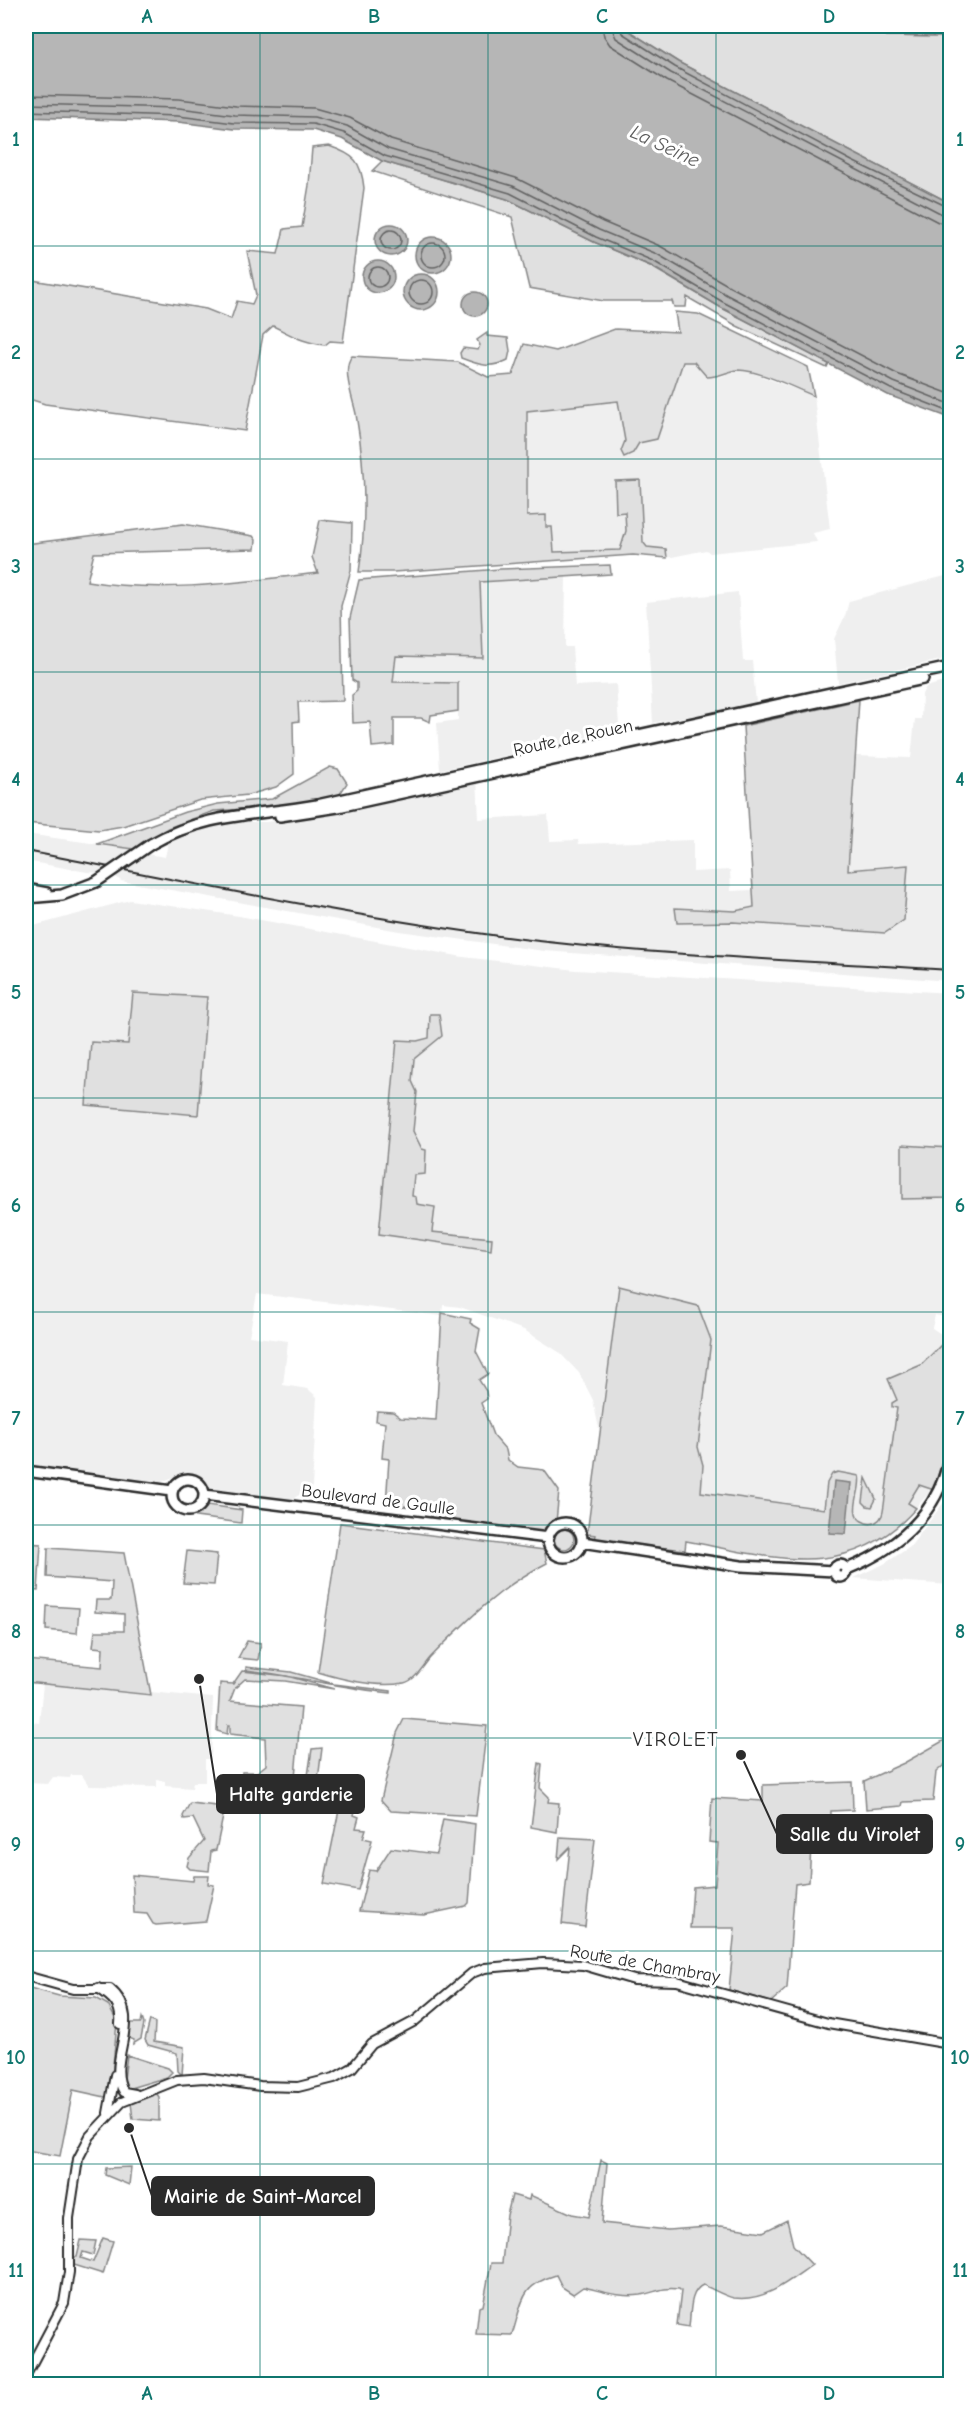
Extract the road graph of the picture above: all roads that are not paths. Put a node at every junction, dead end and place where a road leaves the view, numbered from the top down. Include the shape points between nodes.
1 (951, 667) edge
2 (951, 673) edge
3 (916, 677) junction
4 (26, 889) edge
5 (62, 895) junction
6 (26, 898) edge
7 (951, 1455) edge
8 (26, 1471) edge
9 (172, 1491) junction
10 (204, 1495) junction
11 (548, 1538) junction
12 (582, 1542) junction
13 (26, 1976) edge
14 (98, 1989) junction
15 (951, 2044) edge
16 (114, 2091) junction
17 (135, 2094) junction
18 (122, 2102) junction
19 (108, 2115) junction
20 (26, 2375) edge

1 - 3 main road
2 - 3 main road
3 - 5 main road, Route de Rouen, bridge via 303,814 235,815 193,824 151,844 96,882
4 - 5 main road
5 - 6 main road, Route de Rouen
7 - 12 main road via 934,1499 913,1528 889,1548 847,1569 840,1564 834,1571 808,1572 720,1557
8 - 9 main road
9 - 10 main road via 180,1480 190,1479 201,1486
9 - 10 main road via 176,1506 187,1511 200,1506
10 - 11 main road, Boulevard de Gaulle
11 - 12 main road via 553,1529 566,1523 579,1531
11 - 12 main road via 551,1549 562,1557 575,1554
13 - 14 street via 58,1987
14 - 16 street via 115,2000 121,2016
14 - 17 street via 110,1989 124,2005 119,2079 124,2092
15 - 17 street, Route de Chambray via 828,2022 677,1981 634,1980 583,1965 543,1963 485,1968 472,1973 415,2021 372,2044 352,2068 334,2078 298,2087 204,2078 177,2080
16 - 18 street
16 - 19 street
17 - 18 street, Route de Chambray
18 - 19 street, Route de Chambray
19 - 20 street, Route de Chambray via 90,2136 78,2160 64,2303

